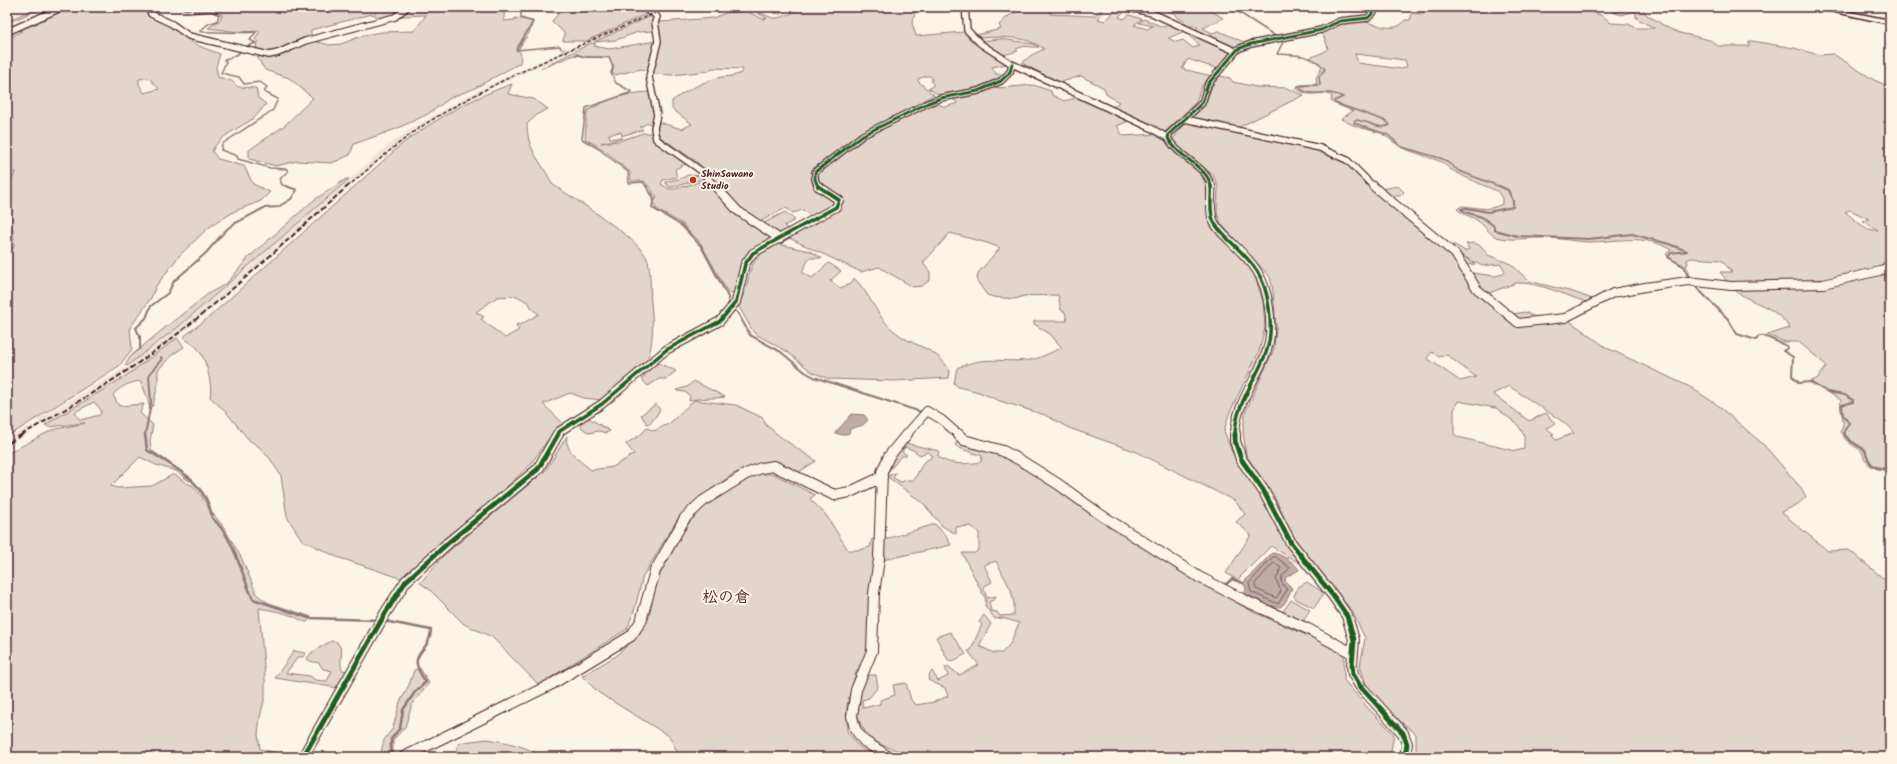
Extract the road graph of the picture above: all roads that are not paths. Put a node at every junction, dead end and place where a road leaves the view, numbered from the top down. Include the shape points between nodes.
1 (63, 7) edge
2 (148, 7) edge
3 (407, 7) edge
4 (965, 7) edge
5 (1125, 7) edge
6 (1155, 7) edge
7 (1374, 7) edge
8 (1815, 7) edge
9 (652, 11) edge
10 (1151, 13) junction
11 (1890, 22) edge
12 (7, 32) edge
13 (1235, 51) junction
14 (1012, 64) junction
15 (1185, 119) junction
16 (1168, 138) junction
17 (780, 239) junction
18 (1890, 262) edge
19 (882, 477) junction
20 (1352, 653) junction
21 (304, 757) edge
22 (404, 757) edge
23 (889, 757) edge
24 (1405, 757) edge

1 - 12 street
2 - 3 street via 151,14 189,36 269,54 278,53 305,41 395,17
4 - 14 street via 966,28 970,34
5 - 10 street
6 - 10 street
7 - 13 street via 1374,12 1368,18 1340,21 1321,30 1251,44
8 - 11 main road
9 - 17 street via 657,17 655,22 658,41 649,77 658,115 654,128 656,138 700,170 738,211
10 - 13 street
13 - 15 street via 1208,84 1202,103
14 - 16 street
14 - 17 street via 1010,72 1001,81 978,91 928,103 863,135 814,172 818,188 836,198 838,204
15 - 16 street
15 - 18 street via 1320,148 1347,160 1455,254 1477,289 1518,323 1565,318 1613,293 1625,290 1688,281 1732,286 1823,284 1884,270
16 - 20 street via 1174,148 1208,176 1212,219 1255,265 1264,279 1270,336 1239,412 1235,427 1236,442 1239,454 1265,492 1284,531 1344,611 1352,628
17 - 21 street via 758,249 748,258 736,302 720,321 666,350 602,404 560,431 538,469 406,581
19 - 20 street via 889,456 927,411 942,420 964,440 1003,451 1020,460 1200,577
19 - 22 street via 850,492 834,495 779,468 766,466 746,474 703,501 685,518 655,571 641,621 631,636 552,684
19 - 23 street via 872,651 856,690 852,716 855,729 864,741
20 - 24 street via 1354,677 1361,688 1406,737

